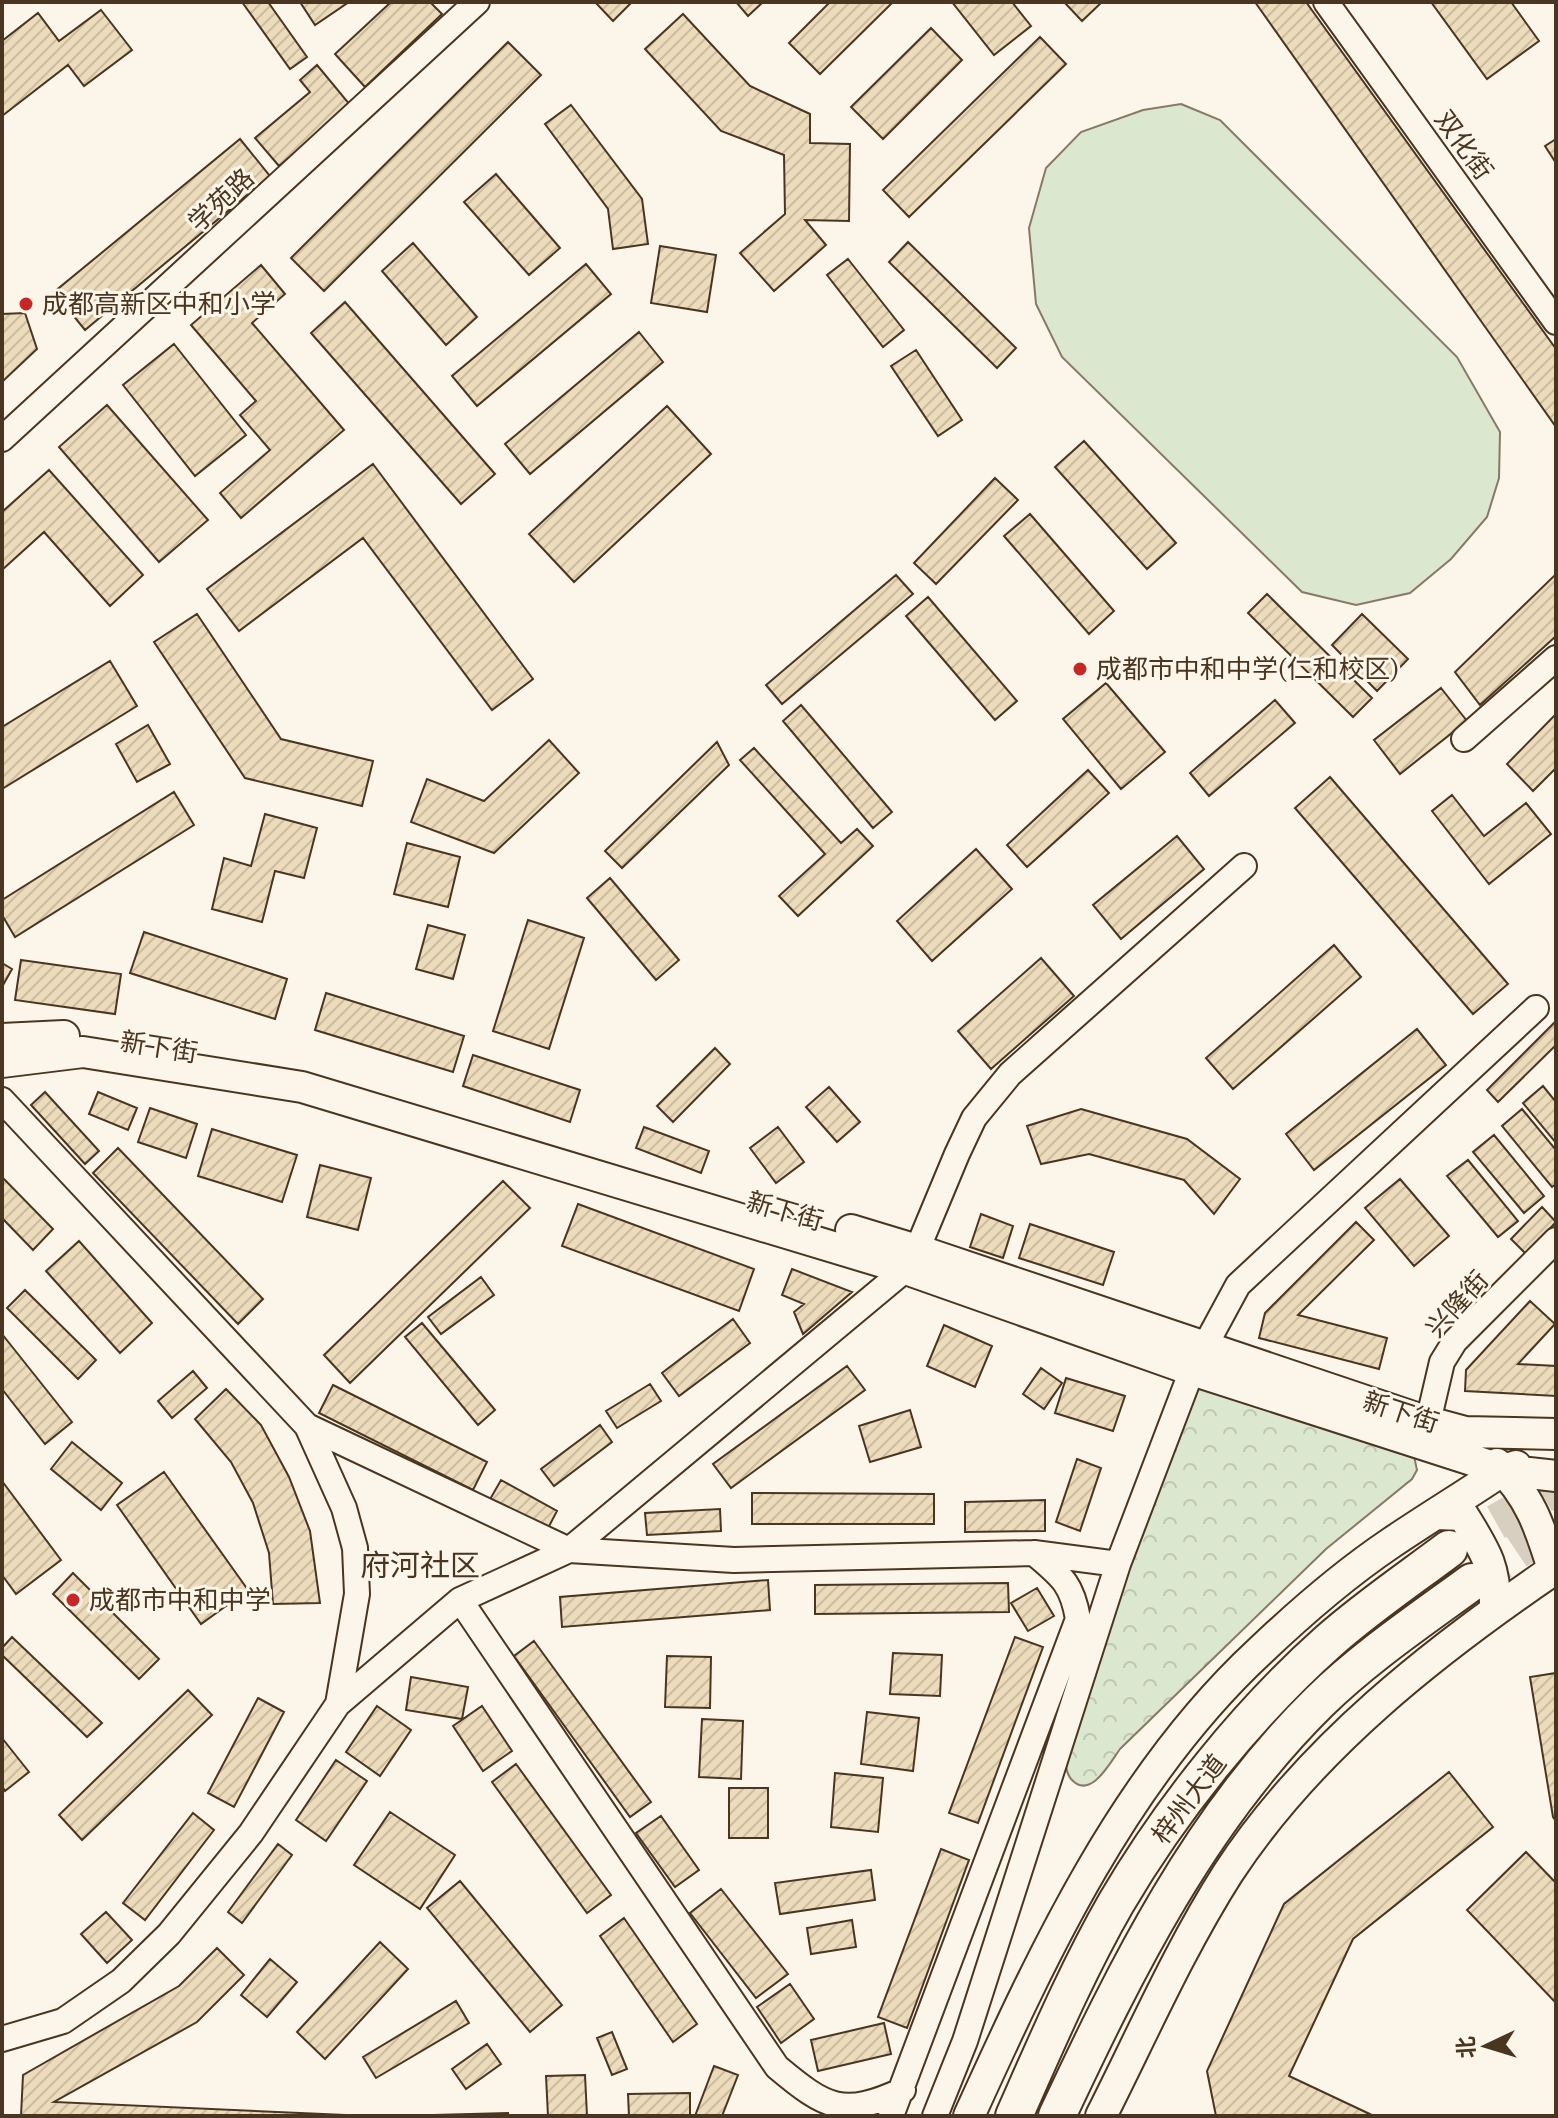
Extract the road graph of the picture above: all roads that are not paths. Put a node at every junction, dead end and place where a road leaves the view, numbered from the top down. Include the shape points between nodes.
1 (477, 2) edge
2 (1326, 2) edge
3 (1556, 322) edge
4 (2, 439) edge
5 (1556, 658) edge
6 (1464, 739) dead end
7 (1244, 866) dead end
8 (1536, 1008) dead end
9 (2, 1039) edge
10 (2, 1062) edge
11 (2, 1100) edge
12 (1556, 1240) edge
13 (912, 1259) junction
14 (1198, 1358) junction
15 (1428, 1422) junction
16 (307, 1426) junction
17 (1465, 1432) junction
18 (1556, 1434) edge
19 (1556, 1454) edge
20 (1503, 1470) junction
21 (1556, 1476) edge
22 (1437, 1514) junction
23 (1449, 1549) tunnel mouth
24 (569, 1550) junction
25 (1034, 1553) junction
26 (1118, 1564) junction
27 (1555, 1568) edge
28 (1483, 1596) junction
29 (460, 1600) junction
30 (338, 1704) junction
31 (2, 2039) edge
32 (903, 2090) junction
33 (891, 2116) edge
34 (935, 2116) edge
35 (969, 2116) edge
36 (1014, 2116) edge
37 (1057, 2116) edge
38 (1101, 2116) edge

1 - 4 street, 学苑路
2 - 3 street, 双化街
5 - 6 street
7 - 13 street via 1010,1074 974,1118
8 - 14 street via 1238,1285
9 - 13 main road, 新下街 via 87,1035 307,1070
10 - 13 main road, 新下街 via 83,1052 302,1087
11 - 16 street
12 - 15 street, 兴隆街 via 1455,1341 1442,1362
13 - 14 main road, 新下街
13 - 24 street
14 - 15 main road, 新下街
14 - 20 main road, 新下街
14 - 26 street
15 - 17 main road, 新下街
16 - 24 street
16 - 30 street via 344,1508 355,1548 357,1594
17 - 18 main road, 新下街
17 - 20 main road
19 - 20 main road
20 - 21 main road, 新下街
20 - 22 main road
20 - 27 main road via 1537,1517
22 - 28 main road via 1463,1515 1483,1549 1496,1580
22 - 35 main road via 1339,1582 1258,1652 1159,1766 1100,1854 1053,1940
23 - 36 highway, 梓州大道 via 1330,1640 1225,1751 1173,1817 1103,1928
24 - 25 street via 734,1560
24 - 29 street
25 - 26 street
25 - 32 street via 1074,1594 1078,1619
26 - 34 street via 965,2041
27 - 28 main road
28 - 37 highway, 梓州大道 via 1398,1635 1320,1702 1246,1782 1145,1936
28 - 38 main road via 1287,1796 1229,1873
29 - 30 street
29 - 32 street via 777,2067 832,2105 856,2107
30 - 31 street via 251,1833 150,1953 121,1981 63,2021
32 - 33 street

